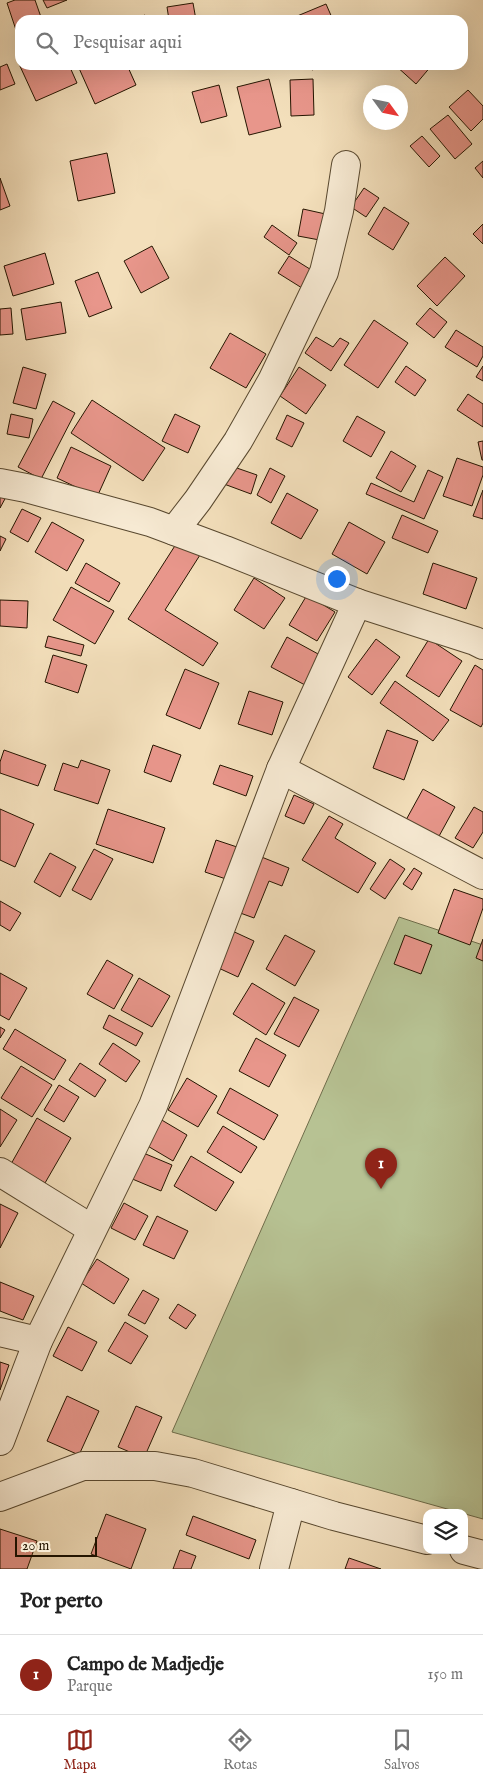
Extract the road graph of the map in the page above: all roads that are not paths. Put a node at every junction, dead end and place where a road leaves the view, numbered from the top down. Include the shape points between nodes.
1 (346, 165) dead end
2 (0, 483) edge
3 (174, 531) junction
4 (357, 603) junction
5 (483, 645) edge
6 (281, 769) junction
7 (483, 875) edge
8 (0, 1172) edge
9 (92, 1229) junction
10 (0, 1332) edge
11 (38, 1342) junction
12 (0, 1441) edge
13 (0, 1497) edge
14 (291, 1503) junction
15 (423, 1539) edge
16 (468, 1551) edge
17 (483, 1555) edge
18 (274, 1569) edge

1 - 3 street via 339,212 324,272 272,381 238,441
2 - 3 street
3 - 4 street
4 - 5 street
4 - 6 street
6 - 7 street
6 - 9 street via 153,1106
8 - 9 street
9 - 11 street
10 - 11 street
11 - 12 street
13 - 14 street via 83,1466 155,1466 193,1473
14 - 15 street
14 - 18 street
16 - 17 street

